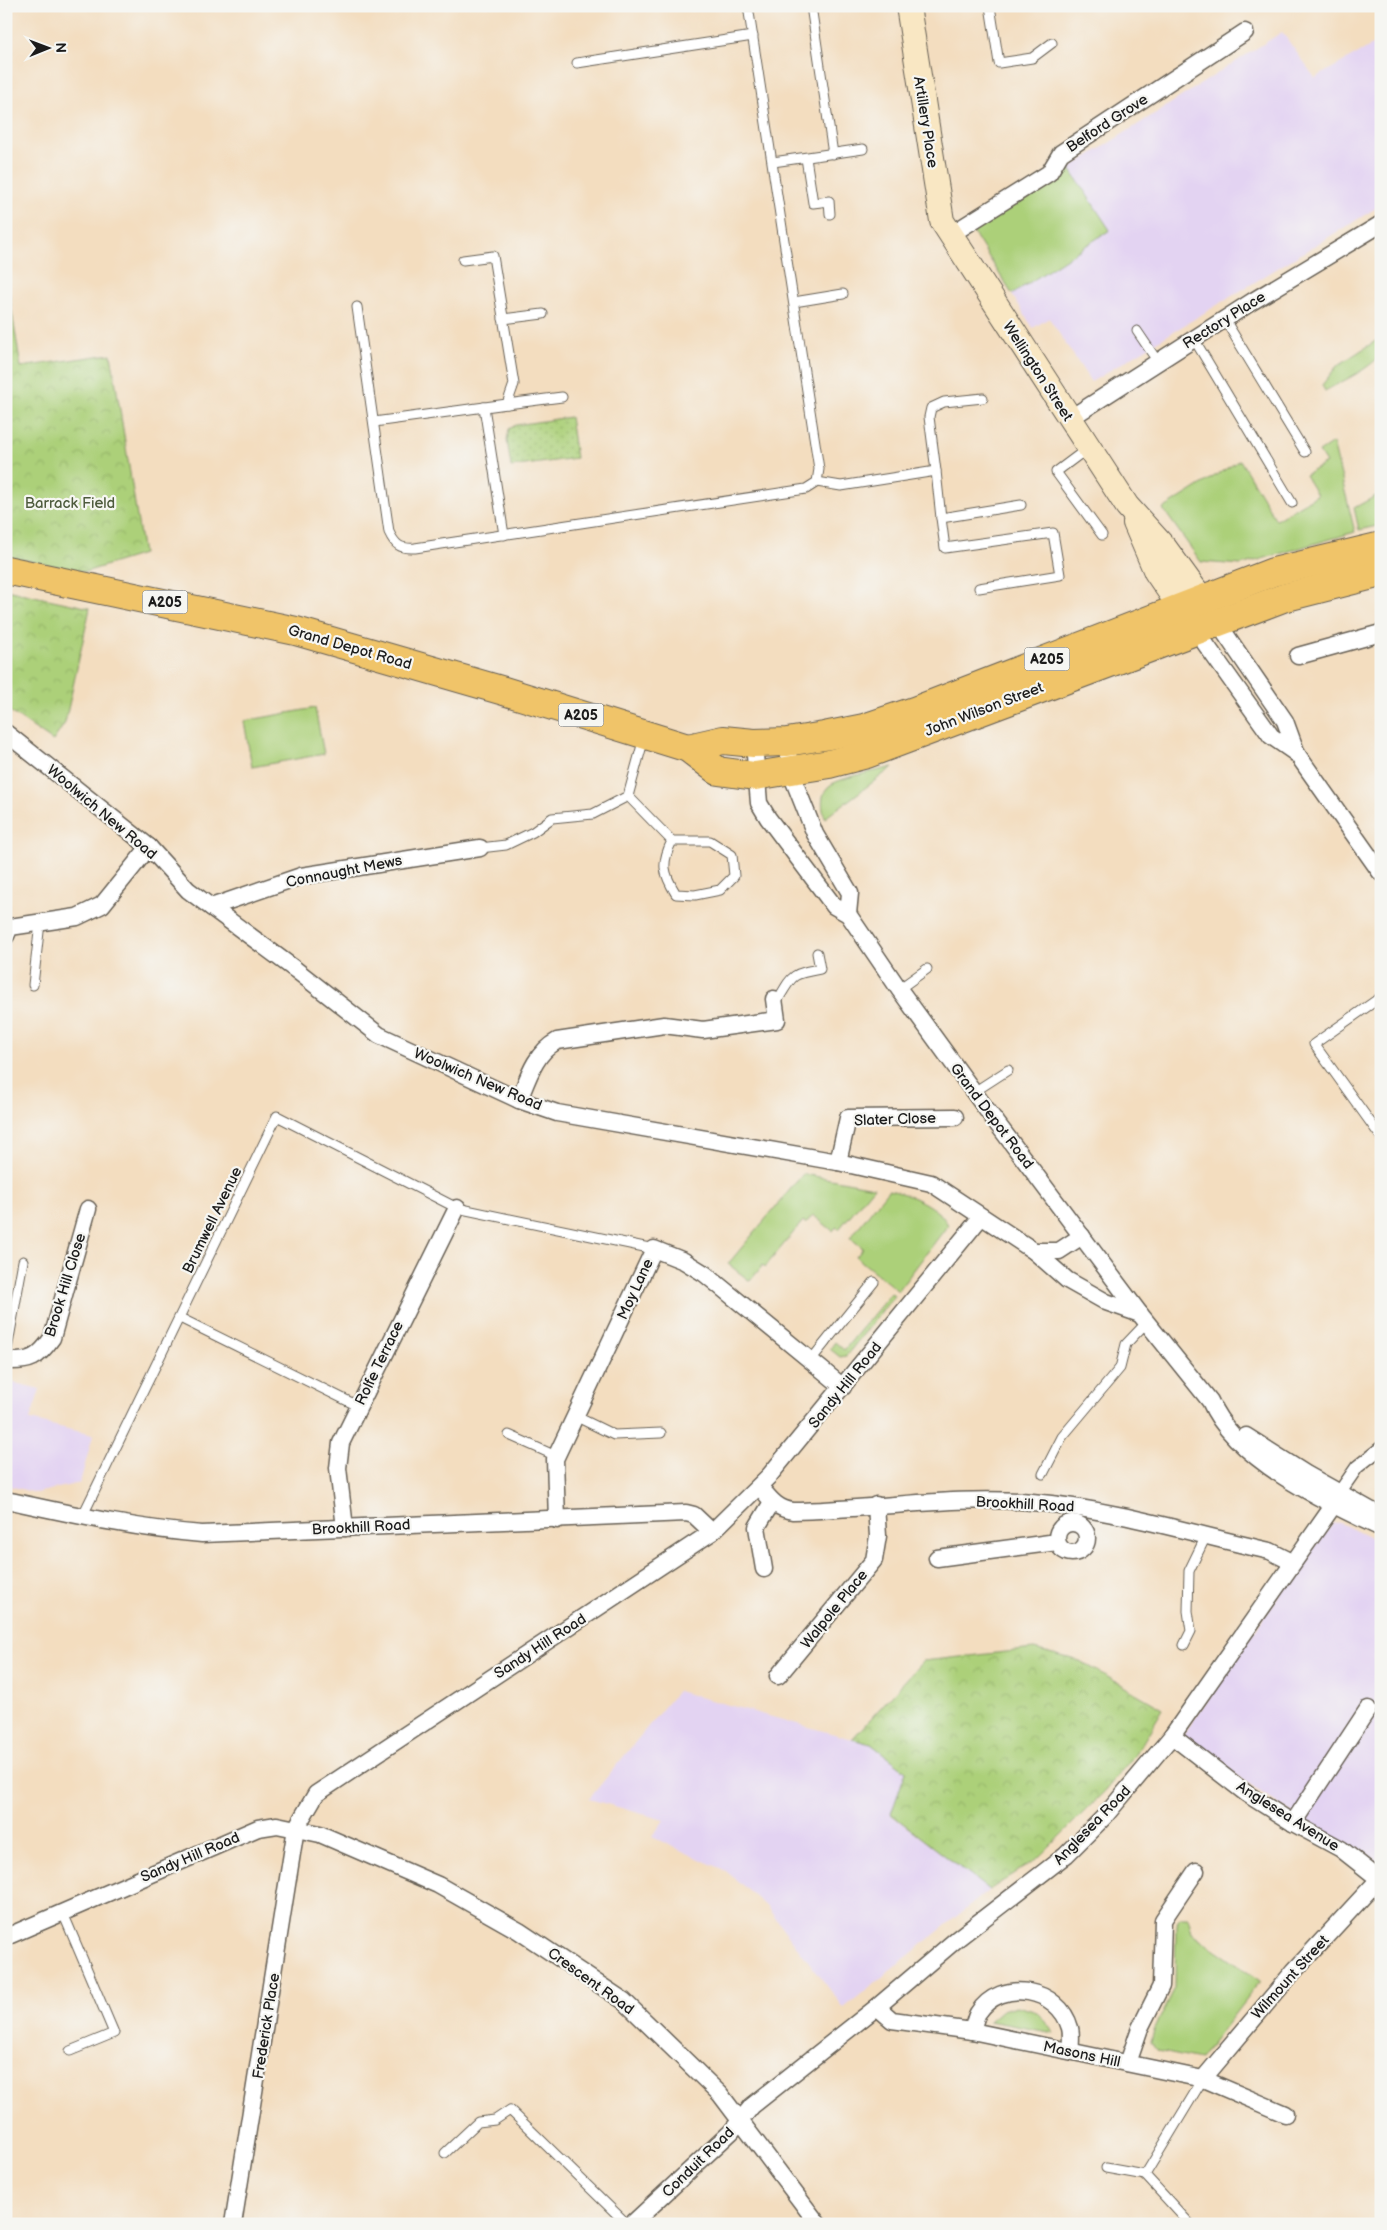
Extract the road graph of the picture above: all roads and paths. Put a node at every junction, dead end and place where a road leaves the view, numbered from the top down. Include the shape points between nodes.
1 (748, 6) edge
2 (812, 6) edge
3 (908, 6) edge
4 (990, 6) edge
5 (1245, 32) dead end
6 (753, 36) junction
7 (1052, 43) dead end
8 (577, 63) dead end
9 (863, 149) dead end
10 (833, 154) junction
11 (806, 158) junction
12 (773, 162) junction
13 (830, 214) dead end
14 (1381, 224) edge
15 (950, 235) junction
16 (463, 260) dead end
17 (843, 294) dead end
18 (794, 302) junction
19 (357, 307) dead end
20 (543, 314) dead end
21 (503, 319) junction
22 (1225, 320) junction
23 (1138, 331) dead end
24 (1194, 339) junction
25 (1158, 362) junction
26 (562, 397) dead end
27 (983, 398) dead end
28 (507, 404) junction
29 (484, 407) junction
30 (1068, 419) junction
31 (374, 422) junction
32 (1088, 448) junction
33 (1305, 452) dead end
34 (936, 471) junction
35 (817, 482) junction
36 (1292, 503) dead end
37 (1021, 505) dead end
38 (941, 518) junction
39 (504, 535) junction
40 (1102, 535) dead end
41 (1381, 546) edge
42 (6, 570) edge
43 (1381, 573) edge
44 (979, 588) dead end
45 (1191, 603) junction
46 (1207, 627) junction
47 (1381, 633) edge
48 (1298, 656) dead end
49 (6, 733) edge
50 (645, 735) junction
51 (788, 742) junction
52 (754, 743) junction
53 (688, 748) junction
54 (1297, 754) junction
55 (790, 771) junction
56 (755, 776) junction
57 (628, 796) junction
58 (672, 840) junction
59 (149, 847) junction
60 (480, 848) joint
61 (1381, 872) edge
62 (211, 907) junction
63 (848, 914) junction
64 (40, 923) junction
65 (6, 936) edge
66 (816, 953) dead end
67 (927, 968) dead end
68 (33, 985) dead end
69 (899, 989) junction
70 (1381, 998) edge
71 (774, 999) joint
72 (1008, 1070) dead end
73 (974, 1092) junction
74 (519, 1100) junction
75 (955, 1117) dead end
76 (1381, 1137) edge
77 (838, 1162) junction
78 (88, 1208) dead end
79 (457, 1208) junction
80 (981, 1217) junction
81 (1082, 1236) junction
82 (654, 1249) junction
83 (1034, 1252) junction
84 (23, 1261) dead end
85 (874, 1282) dead end
86 (180, 1318) junction
87 (1144, 1318) junction
88 (6, 1356) edge
89 (811, 1360) junction
90 (6, 1361) edge
91 (844, 1387) junction
92 (358, 1406) junction
93 (575, 1416) junction
94 (661, 1432) dead end
95 (510, 1435) dead end
96 (1381, 1448) edge
97 (556, 1456) junction
98 (1043, 1474) dead end
99 (760, 1487) junction
100 (1336, 1499) junction
101 (6, 1500) edge
102 (772, 1502) junction
103 (876, 1505) junction
104 (1076, 1515) junction
105 (1381, 1516) edge
106 (82, 1517) junction
107 (557, 1520) junction
108 (345, 1528) junction
109 (1381, 1528) edge
110 (712, 1532) junction
111 (1206, 1536) junction
112 (1057, 1542) junction
113 (937, 1558) dead end
114 (1292, 1562) junction
115 (764, 1569) dead end
116 (1184, 1645) dead end
117 (778, 1676) dead end
118 (1368, 1709) dead end
119 (1172, 1736) junction
120 (1293, 1823) junction
121 (296, 1828) junction
122 (1196, 1871) dead end
123 (1380, 1878) edge
124 (63, 1912) junction
125 (6, 1937) edge
126 (877, 2008) junction
127 (972, 2031) junction
128 (70, 2051) dead end
129 (1071, 2051) junction
130 (1128, 2063) junction
131 (1203, 2079) junction
132 (1285, 2114) dead end
133 (740, 2120) junction
134 (445, 2153) dead end
135 (1106, 2168) dead end
136 (1145, 2175) junction
137 (233, 2224) edge
138 (627, 2224) edge
139 (632, 2224) edge
140 (818, 2224) edge
141 (1190, 2224) edge

1 - 6 lane
2 - 10 lane
3 - 15 main road, Artillery Place via 939,207
4 - 7 lane via 999,63 1032,58
5 - 15 street, Belford Grove via 1060,153 1049,172
6 - 8 lane
6 - 12 lane
9 - 10 lane
10 - 11 lane
11 - 12 lane
11 - 13 lane via 813,203 828,201
12 - 18 lane
14 - 22 street, Rectory Place
15 - 30 main road, Wellington Street
16 - 21 lane via 493,256
17 - 18 lane
18 - 35 lane via 819,469
19 - 31 lane
20 - 21 lane
21 - 28 lane via 514,384
22 - 24 street, Rectory Place
22 - 33 lane
23 - 25 lane
24 - 25 street, Rectory Place
24 - 36 lane
25 - 30 street, Rectory Place
26 - 28 lane
27 - 34 lane via 944,402 931,408 929,417
28 - 29 lane
29 - 31 lane
29 - 39 lane
30 - 32 main road, Wellington Street
31 - 39 lane via 389,532 400,548
32 - 40 lane via 1056,472
32 - 45 main road, Wellington Street via 1127,506 1156,572
34 - 35 lane via 841,486
34 - 38 lane
35 - 39 lane via 806,489
37 - 38 lane
38 - 44 lane via 945,548 1053,533 1060,575
41 - 45 highway, John Wilson Street / A205 via 1287,568
42 - 50 highway, Grand Depot Road / A205 via 269,624
43 - 46 highway, John Wilson Street / A205 via 1283,598
45 - 46 street, Wellington Street
45 - 46 street, Wellington Street
45 - 51 highway, John Wilson Street / A205 via 905,714 864,728
46 - 54 street, Wellington Street via 1285,721
46 - 54 street, Wellington Street via 1271,736
46 - 55 highway, John Wilson Street / A205 via 867,754
47 - 48 street
49 - 59 street, Woolwich New Road
50 - 53 highway, Grand Depot Road / A205
50 - 57 lane
51 - 52 highway, Grand Depot Road / A205
51 - 55 street
52 - 53 highway, Grand Depot Road / A205 via 723,740
52 - 56 street, Grand Depot Road
53 - 56 highway, Grand Depot Road / A205 via 718,770
54 - 61 street, Wellington Street
55 - 56 highway, John Wilson Street / A205
55 - 63 street via 815,834 850,893
56 - 63 street, Grand Depot Road via 759,803 768,818 834,906
57 - 58 lane
57 - 60 lane via 593,814 552,818 506,845
58 - 58 lane via 710,840 732,854 734,876 720,890 695,895 676,894 666,878 664,858
59 - 62 street, Woolwich New Road via 188,890
59 - 64 street via 102,905 77,917
60 - 62 street, Connaught Mews via 301,876
62 - 74 street, Woolwich New Road via 379,1035
63 - 69 street, Grand Depot Road
64 - 65 street via 10,927
64 - 68 lane
66 - 71 lane via 820,969 795,975 785,984 779,998
67 - 69 lane
69 - 73 street, Grand Depot Road
70 - 76 lane via 1314,1044
71 - 74 street via 777,1020 703,1030 664,1025 557,1042 548,1046 533,1066
72 - 73 lane
73 - 81 street, Grand Depot Road
74 - 77 street, Woolwich New Road via 557,1112
75 - 77 street, Slater Close via 848,1118
77 - 80 street, Woolwich New Road via 931,1183
78 - 90 street, Brook Hill Close via 52,1338 41,1354 24,1362
79 - 82 lane
79 - 86 lane, Brumwell Avenue via 278,1116
79 - 92 street, Rolfe Terrace
80 - 83 street, Woolwich New Road
80 - 91 street, Sandy Hill Road
81 - 83 street via 1059,1251
81 - 87 street, Grand Depot Road
82 - 89 street, Moy Lane via 684,1260 705,1274
82 - 93 street, Moy Lane
83 - 87 street, Woolwich New Road via 1067,1280
84 - 88 lane
85 - 89 lane
86 - 92 lane
86 - 106 lane, Brumwell Avenue
87 - 98 lane via 1126,1344 1120,1368 1062,1437
87 - 100 street via 1210,1401 1218,1404 1252,1454 1282,1476
89 - 91 street, Moy Lane
91 - 99 street, Sandy Hill Road
92 - 108 street, Rolfe Terrace via 341,1443 338,1468
93 - 94 lane via 614,1435
93 - 97 street, Moy Lane
95 - 97 lane
96 - 100 street via 1357,1467
97 - 107 street, Moy Lane
99 - 102 street, Brookhill Road
99 - 110 street, Sandy Hill Road
100 - 105 street
100 - 109 street
100 - 114 street, Anglesea Road
101 - 106 street, Brookhill Road
102 - 103 street, Brookhill Road via 784,1510 793,1511
102 - 115 street via 757,1526
103 - 104 street, Brookhill Road via 995,1501
103 - 117 street, Walpole Place via 878,1536 874,1560
104 - 111 street, Brookhill Road via 1120,1514
104 - 112 street via 1060,1528
104 - 112 street via 1086,1533 1086,1544 1073,1553
106 - 108 street, Brookhill Road via 202,1534
107 - 108 street, Brookhill Road
107 - 110 street, Brookhill Road via 686,1513 694,1515
110 - 121 street, Sandy Hill Road via 316,1794
111 - 114 street, Brookhill Road via 1270,1551
111 - 116 lane via 1189,1572 1191,1631
112 - 113 street
114 - 119 street, Anglesea Road
118 - 120 street
119 - 120 street, Anglesea Avenue via 1247,1794
119 - 126 street, Anglesea Road via 1105,1816 1066,1855 957,1939
120 - 123 street, Anglesea Avenue via 1341,1848
121 - 124 street, Sandy Hill Road via 277,1825 258,1828
121 - 133 street, Crescent Road via 354,1847 438,1885 520,1931 624,2001 720,2094
121 - 137 street, Frederick Place
122 - 130 street via 1162,1920 1161,1986 1140,2028
123 - 131 street, Wilmount Street via 1294,1971
124 - 125 street, Sandy Hill Road
124 - 128 lane via 114,2033
126 - 127 street, Masons Hill via 892,2020
126 - 133 street, Anglesea Road via 752,2106
127 - 129 street, Masons Hill
127 - 129 street via 978,2013 991,2000 1008,1991 1028,1991 1045,1996 1060,2009 1070,2028
129 - 130 street, Masons Hill
130 - 131 street, Masons Hill
131 - 132 street, Masons Hill
131 - 136 lane
133 - 139 street, Conduit Road
133 - 140 street, Crescent Road
134 - 138 lane via 478,2122 495,2120 510,2110
135 - 136 lane
136 - 141 lane

